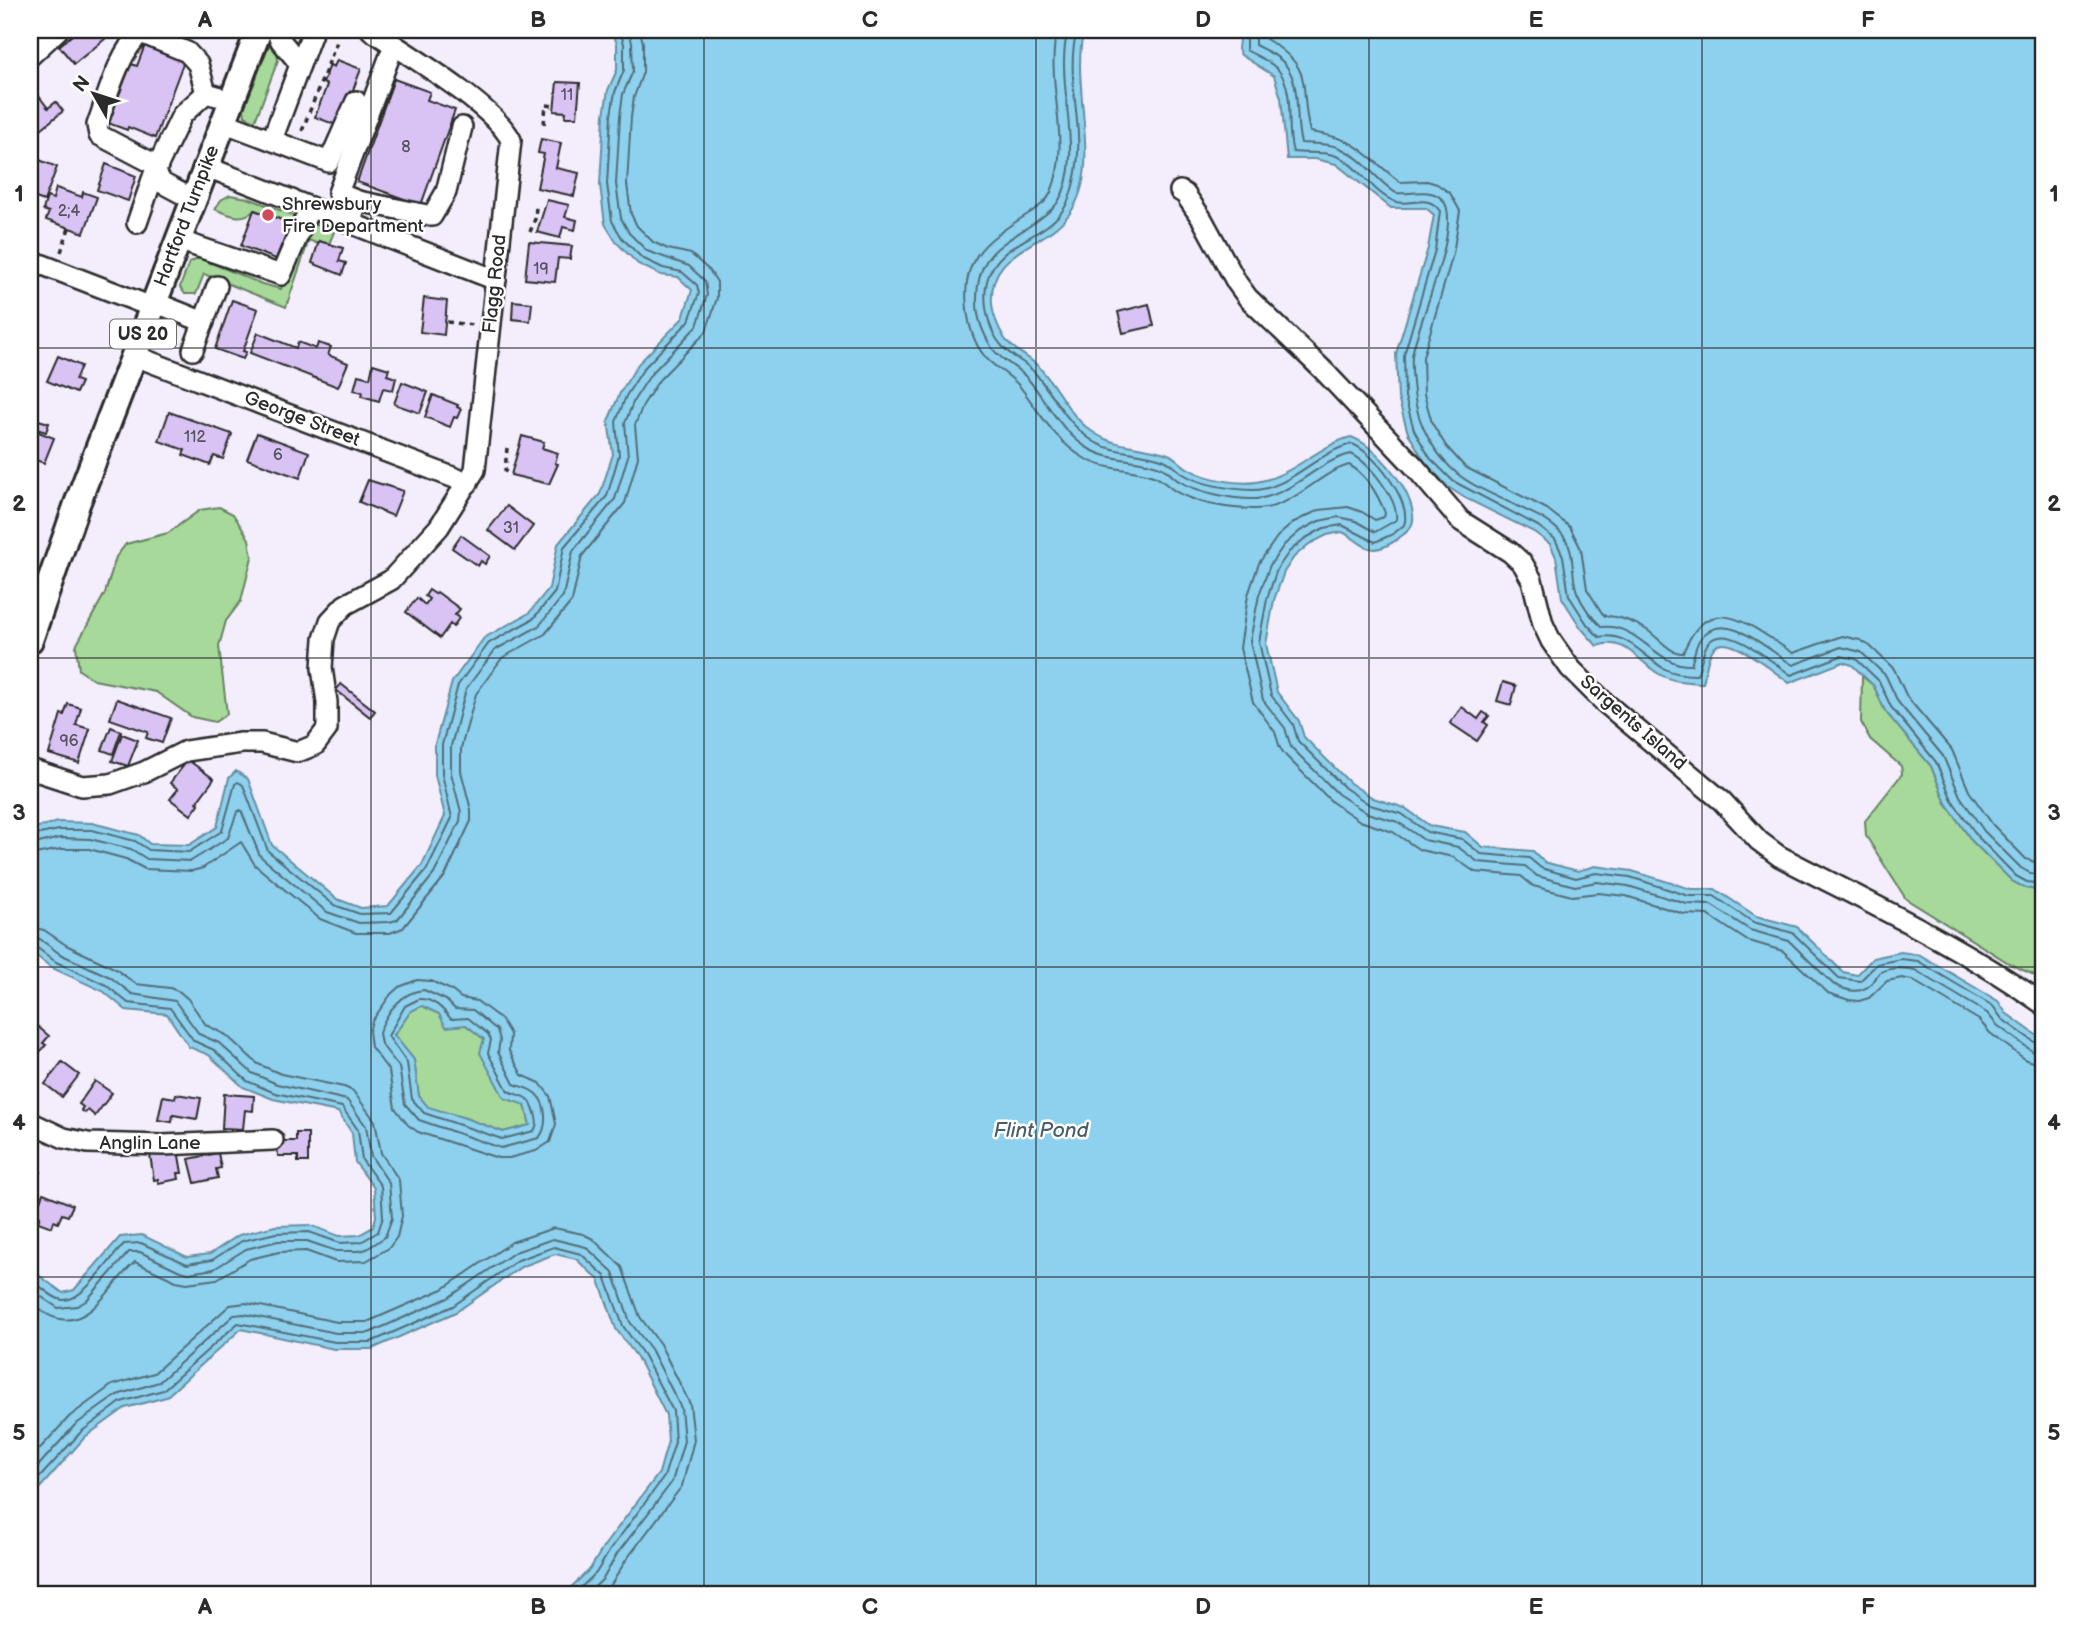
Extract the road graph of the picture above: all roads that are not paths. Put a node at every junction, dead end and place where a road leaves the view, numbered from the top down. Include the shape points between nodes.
1 (58, 30) edge
2 (259, 30) edge
3 (276, 30) edge
4 (313, 30) edge
5 (371, 30) edge
6 (394, 46) junction
7 (30, 55) edge
8 (300, 64) junction
9 (206, 93) junction
10 (356, 101) dead end
11 (228, 111) junction
12 (462, 127) dead end
13 (272, 140) junction
14 (207, 167) junction
15 (157, 168) junction
16 (1180, 191) dead end
17 (194, 200) junction
18 (358, 201) junction
19 (310, 207) junction
20 (137, 223) dead end
21 (350, 223) junction
22 (178, 240) junction
23 (30, 260) edge
24 (496, 280) junction
25 (217, 286) dead end
26 (153, 305) junction
27 (204, 322) junction
28 (193, 350) dead end
29 (135, 356) junction
30 (468, 483) junction
31 (32, 626) edge
32 (30, 769) edge
33 (2043, 1004) edge
34 (30, 1122) edge
35 (274, 1140) dead end

1 - 7 street
2 - 11 main road, Hartford Turnpike / US 20
3 - 8 street
4 - 8 street
5 - 6 street, Flagg Road
6 - 18 street via 338,193
6 - 24 street, Flagg Road via 478,104 511,140
8 - 13 street
9 - 11 street
9 - 15 street via 182,115
9 - 15 street via 198,64 187,52 141,33 132,40 96,125 99,135
10 - 13 street via 329,162
11 - 13 street
11 - 14 main road, Hartford Turnpike / US 20
12 - 18 street via 446,192 432,216
14 - 17 main road, Hartford Turnpike / US 20
14 - 19 street
15 - 17 street via 162,183
15 - 20 street
16 - 33 street, Sargents Island via 1202,219 1248,298 1382,432 1461,521 1523,564 1551,641 1604,702 1722,801 1779,856 1931,934
17 - 22 main road, Hartford Turnpike / US 20
18 - 21 street
19 - 21 street
19 - 22 street via 281,275
21 - 24 street
22 - 26 main road, Hartford Turnpike / US 20
23 - 26 street
24 - 30 street, Flagg Road via 475,470
25 - 27 street
26 - 27 street
26 - 29 main road, Hartford Turnpike / US 20
27 - 28 street
29 - 30 street, George Street
29 - 31 main road, Hartford Turnpike / US 20
30 - 32 street, Flagg Road via 439,527 391,580 345,605 330,621 322,668 327,729 315,746 298,752 262,743 186,751 110,784 82,786
34 - 35 street, Anglin Lane via 88,1143

